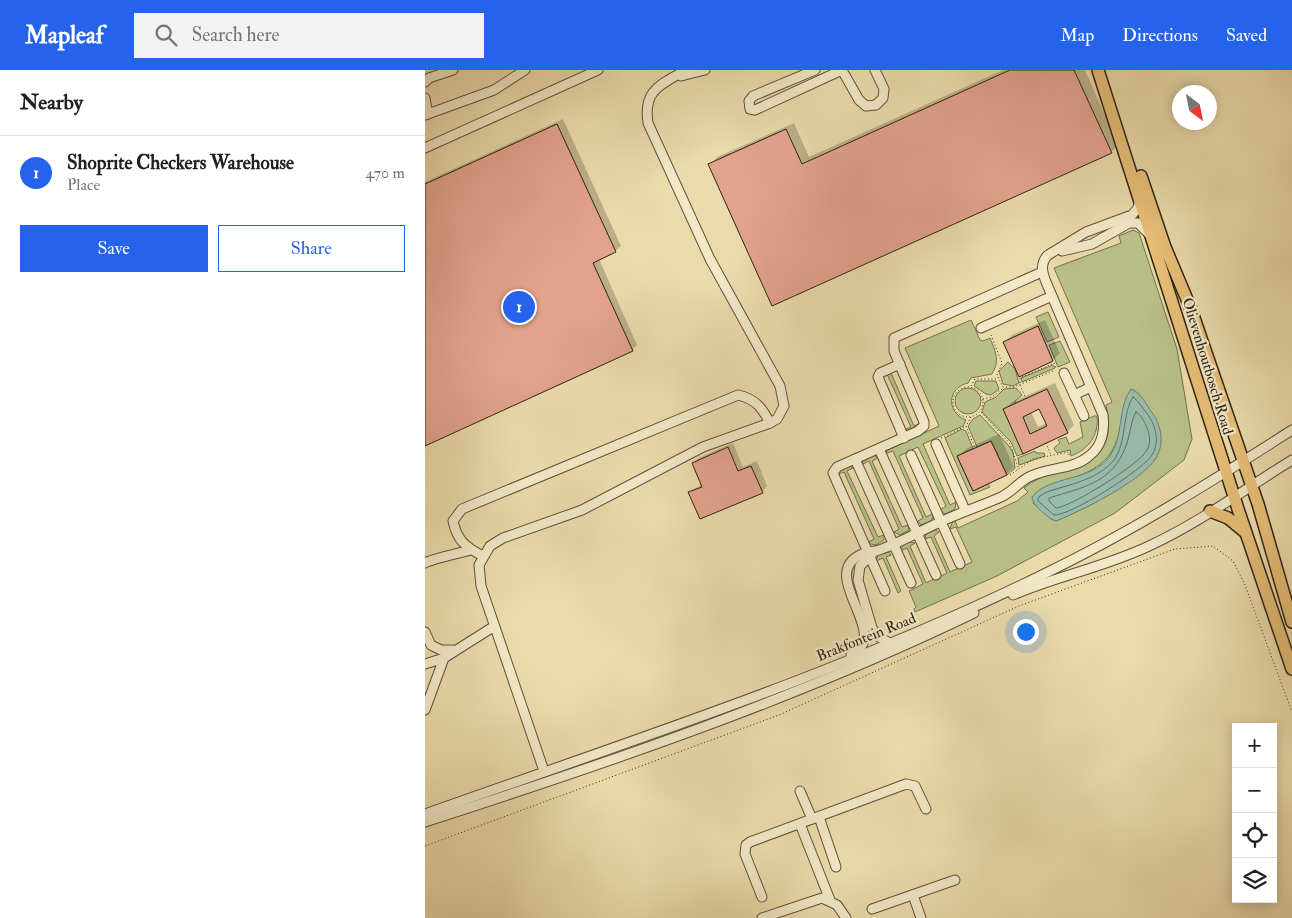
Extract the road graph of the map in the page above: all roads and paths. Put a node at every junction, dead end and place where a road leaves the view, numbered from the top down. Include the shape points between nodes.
1 (453, 70) edge
2 (525, 70) edge
3 (598, 70) edge
4 (686, 70) edge
5 (705, 70) edge
6 (815, 70) edge
7 (842, 70) edge
8 (875, 70) edge
9 (1098, 70) edge
10 (1103, 70) edge
11 (673, 77) junction
12 (425, 82) edge
13 (425, 98) edge
14 (427, 115) edge
15 (425, 148) edge
16 (1140, 198) junction
17 (1153, 240) junction
18 (1043, 267) junction
19 (1052, 296) junction
20 (984, 327) joint
21 (900, 364) junction
22 (1060, 371) junction
23 (998, 380) junction
24 (1020, 385) junction
25 (971, 387) junction
26 (1003, 387) junction
27 (1091, 387) junction
28 (1074, 395) junction
29 (983, 399) junction
30 (1026, 399) dead end
31 (981, 411) junction
32 (1084, 416) dead end
33 (972, 417) junction
34 (770, 423) junction
35 (966, 426) junction
36 (1292, 430) edge
37 (904, 438) junction
38 (1046, 443) dead end
39 (936, 444) joint
40 (975, 448) dead end
41 (879, 449) junction
42 (911, 455) dead end
43 (1052, 456) junction
44 (1070, 458) dead end
45 (855, 459) junction
46 (1292, 460) edge
47 (1243, 461) junction
48 (1019, 468) junction
49 (1226, 472) junction
50 (1010, 475) dead end
51 (1252, 485) junction
52 (1234, 497) junction
53 (965, 510) junction
54 (1210, 511) junction
55 (941, 521) junction
56 (917, 532) junction
57 (1246, 533) junction
58 (893, 544) junction
59 (470, 550) junction
60 (871, 553) junction
61 (483, 556) junction
62 (425, 563) edge
63 (960, 564) dead end
64 (936, 575) dead end
65 (911, 583) dead end
66 (885, 591) dead end
67 (1292, 622) edge
68 (493, 627) junction
69 (425, 632) edge
70 (890, 643) junction
71 (453, 650) junction
72 (444, 658) junction
73 (425, 664) edge
74 (832, 667) junction
75 (1292, 669) edge
76 (425, 710) edge
77 (1292, 712) edge
78 (636, 750) junction
79 (544, 771) junction
80 (800, 791) dead end
81 (926, 809) dead end
82 (425, 814) edge
83 (815, 818) junction
84 (425, 822) edge
85 (800, 824) junction
86 (425, 846) edge
87 (837, 867) dead end
88 (955, 880) dead end
89 (913, 895) junction
90 (762, 897) dead end
91 (830, 900) junction
92 (871, 909) dead end
93 (762, 918) edge
94 (846, 918) edge
95 (921, 918) edge

1 - 12 street
2 - 14 street via 493,90
3 - 15 street
4 - 11 street
5 - 11 street
6 - 7 street via 753,96 749,101 751,108 755,110
7 - 8 street via 859,100 866,106 876,106 883,98 884,89
9 - 16 main road, Olievenhoutbosch Road
10 - 47 main road, Olievenhoutbosch Road
11 - 34 street via 652,94 647,104 648,123 710,259 780,386 784,406
13 - 14 street
16 - 17 main road, Olievenhoutbosch Road
16 - 18 street via 1132,215 1082,234 1048,255
17 - 18 street via 1138,222 1129,222 1092,244 1062,251
17 - 49 main road, Olievenhoutbosch Road
18 - 19 street
18 - 21 street via 896,336 893,343
19 - 20 street
19 - 27 street
20 - 23 path via 1002,363
21 - 37 street via 925,424 921,430
21 - 37 street via 878,377
22 - 24 path
22 - 24 path via 1054,363 1020,378
22 - 28 street
23 - 25 path via 975,379
23 - 26 path
24 - 26 path
24 - 30 path
25 - 29 path via 978,390
25 - 33 path via 959,389 953,403 957,412
26 - 29 path via 992,397
27 - 28 street
27 - 53 street via 1104,423 1101,440 1092,454 1075,464 1029,477 1003,496
28 - 32 street
29 - 31 path
31 - 33 path
31 - 48 path via 1010,444
33 - 35 path
34 - 59 street via 762,408 751,398 738,395 462,509 453,521 456,536
34 - 61 street via 703,447 582,510 503,538 490,546
35 - 39 path via 935,441
35 - 40 path
36 - 47 street, Brakfontein Road
37 - 41 street
38 - 43 path
39 - 53 street
41 - 45 street
41 - 56 street
42 - 55 street
43 - 44 path via 1069,452
43 - 48 path via 1033,459
45 - 58 street
45 - 60 street via 837,467 833,473
46 - 51 street, Brakfontein Road
47 - 49 street, Brakfontein Road
47 - 51 main road, Olievenhoutbosch Road
48 - 50 path
49 - 52 main road, Olievenhoutbosch Road
49 - 70 street, Brakfontein Road via 1149,520 1051,571
51 - 52 street, Brakfontein Road
51 - 67 main road, Olievenhoutbosch Road
52 - 54 street, Brakfontein Road
52 - 57 main road, Olievenhoutbosch Road
53 - 55 street
54 - 57 main road via 1229,518
54 - 78 street, Brakfontein Road via 1122,558 1017,593 835,674
55 - 56 street
55 - 63 street
56 - 58 street
56 - 64 street
57 - 75 main road, Olievenhoutbosch Road
58 - 60 street
58 - 65 street
59 - 61 street
59 - 62 street
60 - 66 street
60 - 70 street via 859,566 858,580 872,628 877,636
60 - 74 street via 851,562 846,575 865,641 861,649
61 - 68 street via 479,575
68 - 71 street
68 - 79 street
69 - 71 street via 431,645 441,650
70 - 74 street, Brakfontein Road
71 - 72 street
72 - 73 street
72 - 76 street
74 - 79 street, Brakfontein Road
77 - 86 path via 1260,622 1233,561 1213,546 1175,549 1019,606 779,715
78 - 79 street via 627,748 554,774
78 - 84 street, Brakfontein Road
79 - 82 street, Brakfontein Road
80 - 83 street
81 - 83 street via 918,790 911,784
83 - 85 street
83 - 87 street
85 - 90 street via 746,845 745,854
85 - 91 street
88 - 89 street
89 - 92 street
89 - 95 street
91 - 93 street via 818,899
91 - 94 street

